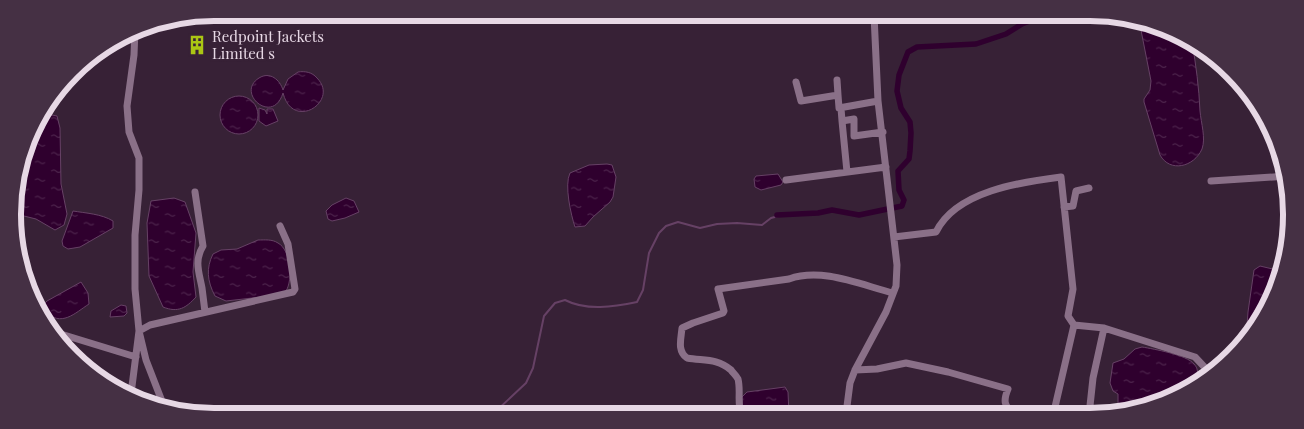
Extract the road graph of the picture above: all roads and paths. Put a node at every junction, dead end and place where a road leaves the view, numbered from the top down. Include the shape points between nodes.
1 (874, 21) edge
2 (135, 39) edge
3 (837, 80) dead end
4 (796, 82) dead end
5 (838, 95) junction
6 (878, 101) junction
7 (841, 108) junction
8 (842, 121) junction
9 (882, 132) junction
10 (886, 167) junction
11 (847, 172) junction
12 (1279, 177) edge
13 (786, 180) dead end
14 (1211, 181) dead end
15 (1089, 188) dead end
16 (195, 192) dead end
17 (1064, 207) junction
18 (280, 226) dead end
19 (894, 237) junction
20 (893, 293) junction
21 (205, 312) junction
22 (1074, 325) junction
23 (1104, 328) junction
24 (139, 331) junction
25 (63, 335) edge
26 (136, 357) junction
27 (1206, 369) edge
28 (855, 370) junction
29 (131, 389) edge
30 (162, 400) edge
31 (739, 408) edge
32 (847, 408) edge
33 (1007, 408) edge
34 (1055, 408) edge
35 (1090, 408) edge

1 - 6 street
2 - 24 street via 127,106 129,132 139,158 135,235
3 - 5 street
4 - 5 street via 801,101
5 - 7 street
6 - 7 street
6 - 9 street
7 - 8 street
8 - 9 street via 854,119 854,136
8 - 11 street
9 - 10 street
10 - 11 street
10 - 19 street
11 - 13 street
12 - 14 street
15 - 17 street via 1076,191 1073,206
16 - 21 street via 203,246 198,254 197,268
17 - 19 street via 1061,177 1036,180 977,196 944,219 936,232
17 - 22 street via 1073,289 1068,316
18 - 21 street via 288,244 293,292
19 - 20 street via 897,265
20 - 28 street
20 - 31 street via 829,276 798,276 718,289 723,313 682,328 680,350 687,358 717,361 735,374
21 - 24 street via 150,325
22 - 23 street
22 - 34 street
23 - 27 street via 1195,357
23 - 35 street
24 - 26 street
24 - 30 street
25 - 26 street
26 - 29 street
28 - 32 street
28 - 33 street via 906,362 988,382 1008,389 1004,398

